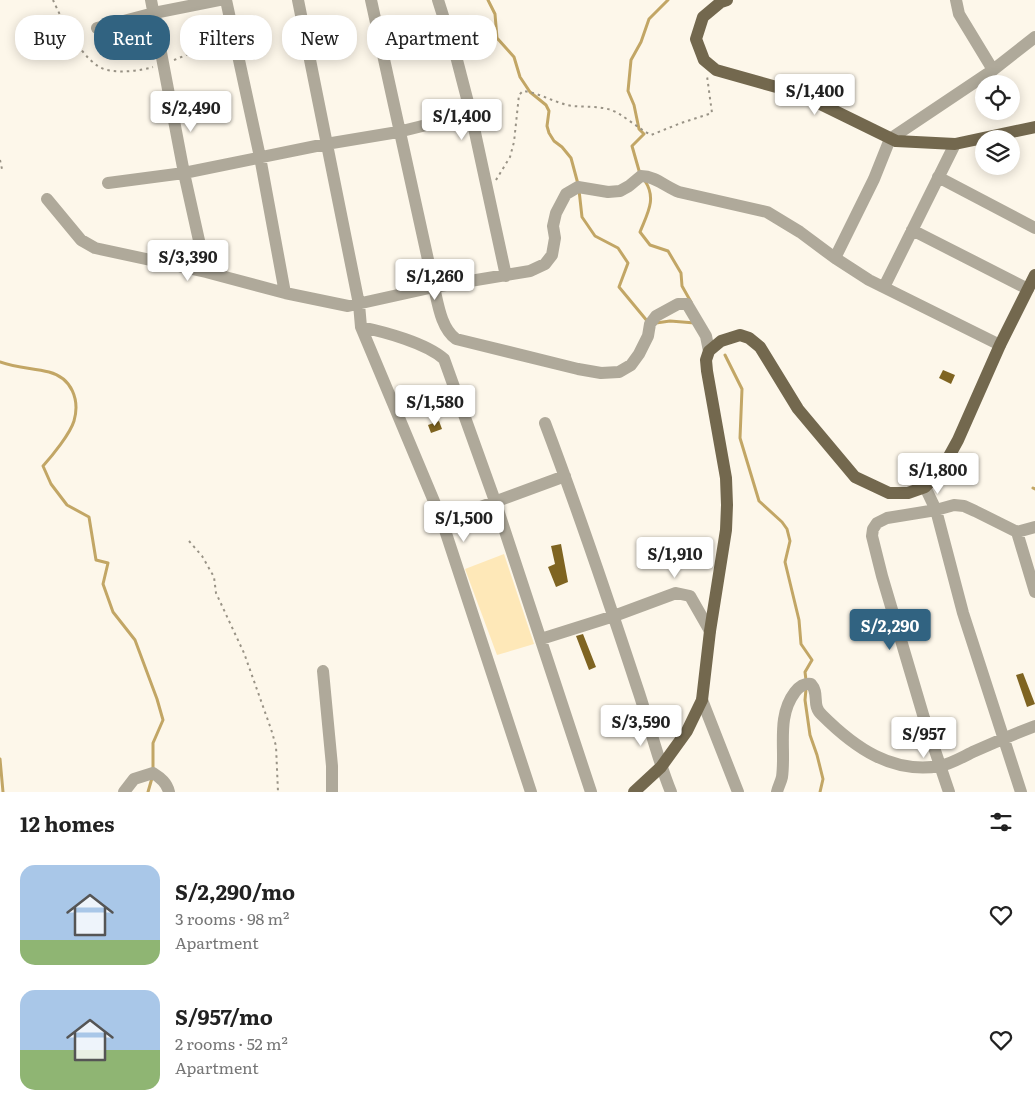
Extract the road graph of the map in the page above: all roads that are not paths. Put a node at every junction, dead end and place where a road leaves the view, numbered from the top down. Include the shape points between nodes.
1 (152, 0) edge
2 (219, 0) edge
3 (226, 0) edge
4 (298, 0) edge
5 (371, 0) edge
6 (438, 0) edge
7 (727, 0) edge
8 (956, 0) edge
9 (154, 13) junction
10 (146, 15) edge
11 (1035, 36) edge
12 (993, 70) junction
13 (471, 114) junction
14 (1035, 127) edge
15 (398, 132) junction
16 (890, 139) junction
17 (326, 144) junction
18 (955, 144) junction
19 (260, 157) junction
20 (184, 173) junction
21 (938, 177) junction
22 (108, 183) dead end
23 (47, 199) dead end
24 (1035, 228) edge
25 (912, 230) junction
26 (835, 258) junction
27 (206, 272) junction
28 (1035, 275) edge
29 (506, 276) junction
30 (434, 287) junction
31 (884, 287) junction
32 (1028, 289) junction
33 (285, 293) junction
34 (359, 304) junction
35 (361, 327) junction
36 (1000, 345) junction
37 (714, 347) junction
38 (545, 423) dead end
39 (565, 476) junction
40 (925, 487) junction
41 (496, 500) junction
42 (936, 510) junction
43 (441, 518) junction
44 (1035, 527) edge
45 (1017, 532) junction
46 (1035, 592) edge
47 (614, 616) junction
48 (710, 631) junction
49 (541, 639) junction
50 (323, 671) dead end
51 (702, 700) junction
52 (1035, 726) edge
53 (1004, 738) junction
54 (941, 766) junction
55 (661, 767) junction
56 (124, 792) edge
57 (169, 792) edge
58 (332, 792) edge
59 (531, 792) edge
60 (591, 792) edge
61 (634, 792) edge
62 (671, 792) edge
63 (738, 792) edge
64 (777, 792) edge
65 (949, 792) edge
66 (1021, 792) edge

1 - 9 street
2 - 9 street
3 - 19 street
4 - 17 street
5 - 15 street
6 - 13 street
7 - 16 main road via 703,17 696,39 704,60 716,70 798,93
8 - 12 street via 960,14
9 - 10 street
9 - 20 street
11 - 12 street
12 - 16 street
13 - 15 street
13 - 29 street
14 - 18 main road
15 - 17 street
15 - 30 street
16 - 18 main road
16 - 26 street
17 - 19 street
17 - 34 street
18 - 21 street
19 - 20 street
19 - 33 street
20 - 22 street
20 - 27 street
21 - 24 street
21 - 25 street
23 - 27 street via 81,240 95,248
25 - 31 street
25 - 32 street
26 - 29 street via 767,212 679,192 650,176 641,176 620,191 578,187 566,194 556,213 552,255 545,264 530,271
26 - 31 street
27 - 33 street
28 - 32 main road
29 - 30 street
30 - 34 street
30 - 37 street via 446,328 456,339 578,369 601,373 626,370 639,354 656,316 683,303 687,304
31 - 36 street
32 - 36 main road
33 - 34 street via 348,306
34 - 35 street
35 - 41 street via 399,337 444,359
35 - 43 street
36 - 40 main road via 958,440 941,471
37 - 40 main road via 740,335 760,347 798,409 855,477 889,493 908,493
37 - 48 main road via 706,360 726,478 727,504
38 - 39 street
39 - 41 street
39 - 47 street
40 - 42 street
41 - 43 street
41 - 49 street
42 - 45 street via 964,506
42 - 53 street via 963,613
42 - 54 street via 887,518 877,523 872,536
43 - 59 street
44 - 45 street
45 - 46 street
47 - 48 street via 676,593 690,596
47 - 49 street
47 - 55 street
48 - 51 main road
49 - 60 street
50 - 58 street
51 - 55 main road via 687,731
51 - 63 street
52 - 53 street
53 - 54 street
53 - 66 street
54 - 64 street via 914,768 888,763 861,749 818,710 815,689 807,684 799,687 788,705 784,720 782,777
54 - 65 street
55 - 61 main road
55 - 62 street
56 - 57 street via 134,779 153,773 168,786

